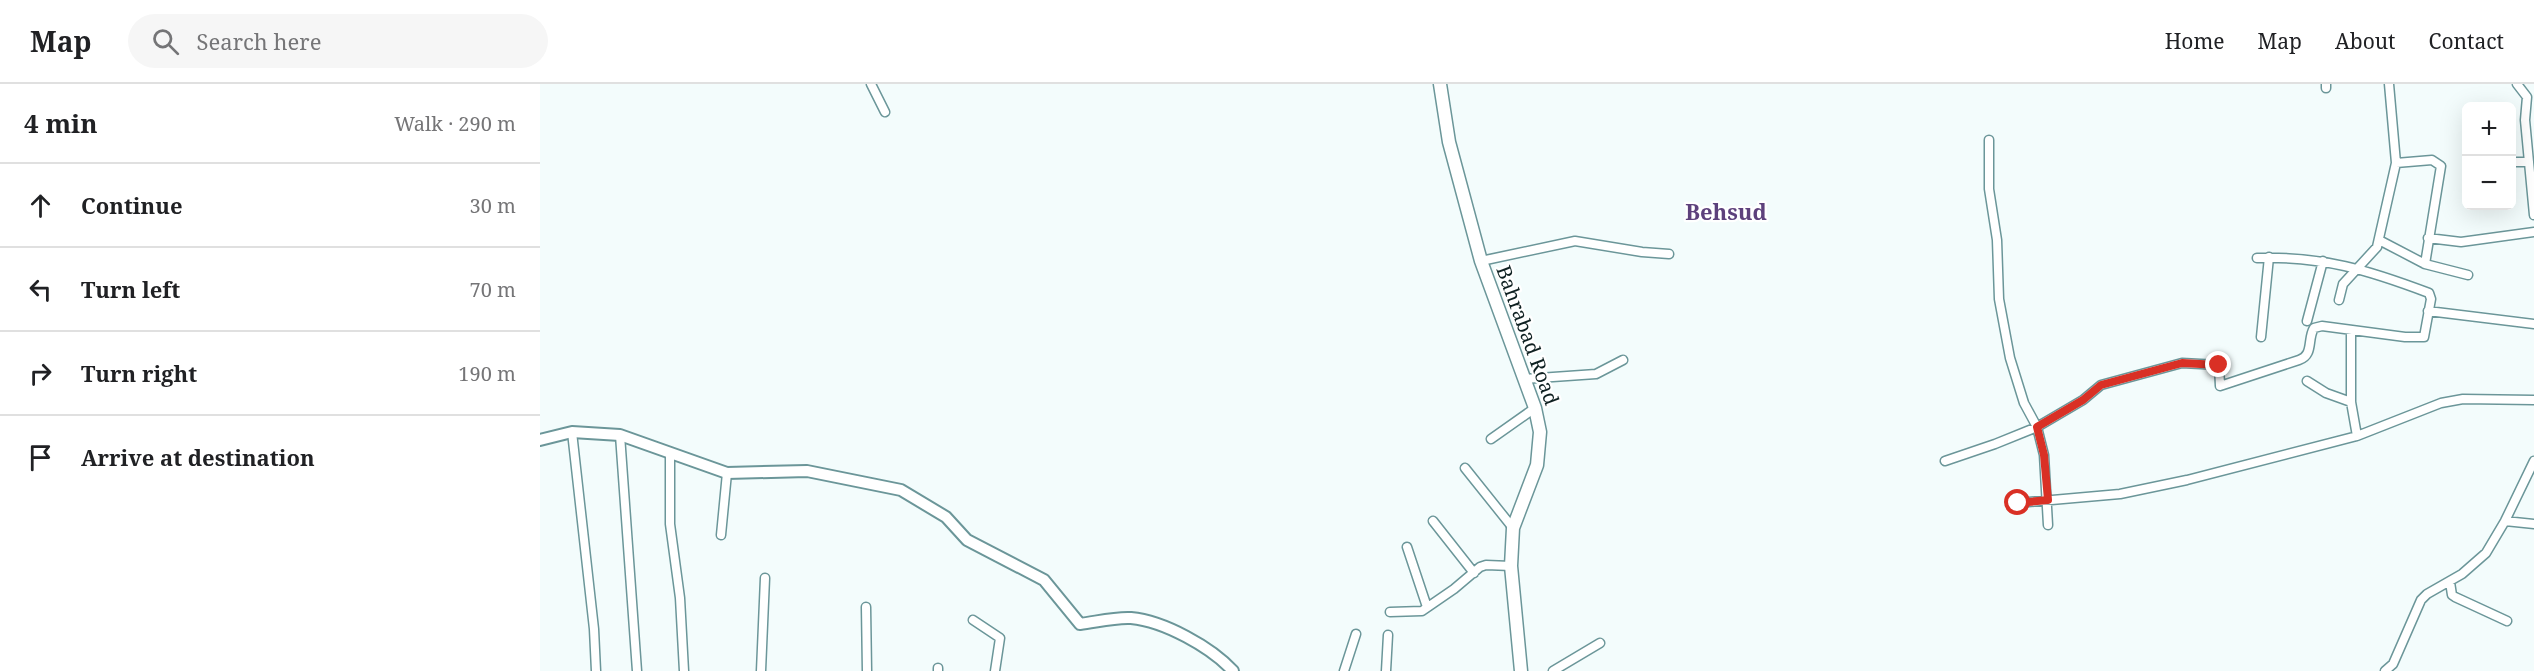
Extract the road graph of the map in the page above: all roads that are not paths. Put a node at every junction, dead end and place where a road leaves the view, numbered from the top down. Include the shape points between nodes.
1 (871, 84) edge
2 (1440, 84) edge
3 (2389, 84) edge
4 (2517, 84) edge
5 (885, 112) dead end
6 (2529, 121) edge
7 (1989, 140) dead end
8 (2516, 162) edge
9 (2529, 162) junction
10 (2396, 163) junction
11 (2534, 215) edge
12 (2534, 232) edge
13 (2428, 238) junction
14 (2379, 240) junction
15 (1669, 254) dead end
16 (2269, 257) junction
17 (2257, 258) dead end
18 (1481, 261) junction
19 (2323, 261) junction
20 (2425, 264) junction
21 (2358, 268) junction
22 (2468, 274) dead end
23 (2339, 300) dead end
24 (2428, 311) junction
25 (2307, 321) dead end
26 (2534, 324) edge
27 (2351, 330) junction
28 (2261, 337) dead end
29 (1623, 360) dead end
30 (1524, 380) junction
31 (2307, 381) dead end
32 (2534, 400) edge
33 (2351, 402) junction
34 (1535, 408) junction
35 (2037, 427) junction
36 (572, 432) junction
37 (620, 435) junction
38 (2357, 436) junction
39 (1491, 439) dead end
40 (540, 440) edge
41 (670, 453) junction
42 (1945, 460) dead end
43 (2534, 461) edge
44 (1465, 468) dead end
45 (727, 473) junction
46 (2048, 500) junction
47 (2018, 503) dead end
48 (1434, 520) dead end
49 (2505, 521) junction
50 (2534, 524) edge
51 (2048, 525) dead end
52 (1514, 528) junction
53 (721, 535) dead end
54 (1407, 547) dead end
55 (1511, 566) junction
56 (1474, 573) junction
57 (765, 578) dead end
58 (2450, 582) junction
59 (866, 607) dead end
60 (1426, 608) junction
61 (1390, 612) dead end
62 (973, 621) dead end
63 (2507, 621) dead end
64 (1356, 634) dead end
65 (1388, 635) dead end
66 (1600, 643) dead end
67 (596, 671) edge
68 (638, 671) edge
69 (684, 671) edge
70 (761, 671) edge
71 (867, 671) edge
72 (995, 671) edge
73 (1233, 671) edge
74 (1344, 671) edge
75 (1386, 671) edge
76 (1521, 671) edge
77 (1553, 671) edge
78 (2385, 671) edge

1 - 5 street
2 - 18 main road, Bahrabad Road via 1449,142
3 - 10 street
4 - 6 street via 2527,98
6 - 9 street
7 - 35 street via 1989,189 1997,240 1999,299 2010,358 2024,403
8 - 9 street
9 - 11 street
10 - 13 street via 2432,160 2441,166
10 - 14 street
12 - 13 street via 2462,242
13 - 20 street
14 - 20 street
14 - 21 street
15 - 18 street via 1575,241
16 - 17 street
16 - 19 street
16 - 28 street
18 - 30 main road, Bahrabad Road
19 - 21 street
19 - 25 street
20 - 22 street
21 - 23 street via 2343,284
21 - 24 street via 2429,293
24 - 26 street
24 - 27 street via 2424,337
27 - 33 street
27 - 35 street via 2314,328 2306,358 2220,386 2219,365 2182,363 2101,385
29 - 30 street via 1596,374
30 - 34 main road, Bahrabad Road
31 - 33 street
32 - 38 street via 2463,399 2441,403
33 - 38 street
34 - 39 street
34 - 52 main road, Bahrabad Road via 1540,432 1537,465
35 - 42 street
35 - 46 street
36 - 37 street
36 - 40 street
36 - 67 street
37 - 41 street
37 - 68 street
38 - 46 street via 2120,494
41 - 45 street
41 - 69 street via 670,524
43 - 49 street
44 - 52 street
45 - 53 street
45 - 73 street via 807,471 902,490 946,518 967,540 1044,580 1080,624 1128,618 1152,621 1219,656
46 - 47 street
46 - 51 street
48 - 56 street
49 - 50 street
49 - 58 street via 2486,552
52 - 55 main road, Bahrabad Road
54 - 60 street
55 - 56 street via 1486,565
55 - 76 main road, Bahrabad Road
56 - 60 street
57 - 70 street
58 - 63 street via 2456,597
58 - 78 street via 2421,600 2393,664
59 - 71 street
60 - 61 street via 1414,613
62 - 72 street via 1000,638
64 - 74 street
65 - 75 street
66 - 77 street

